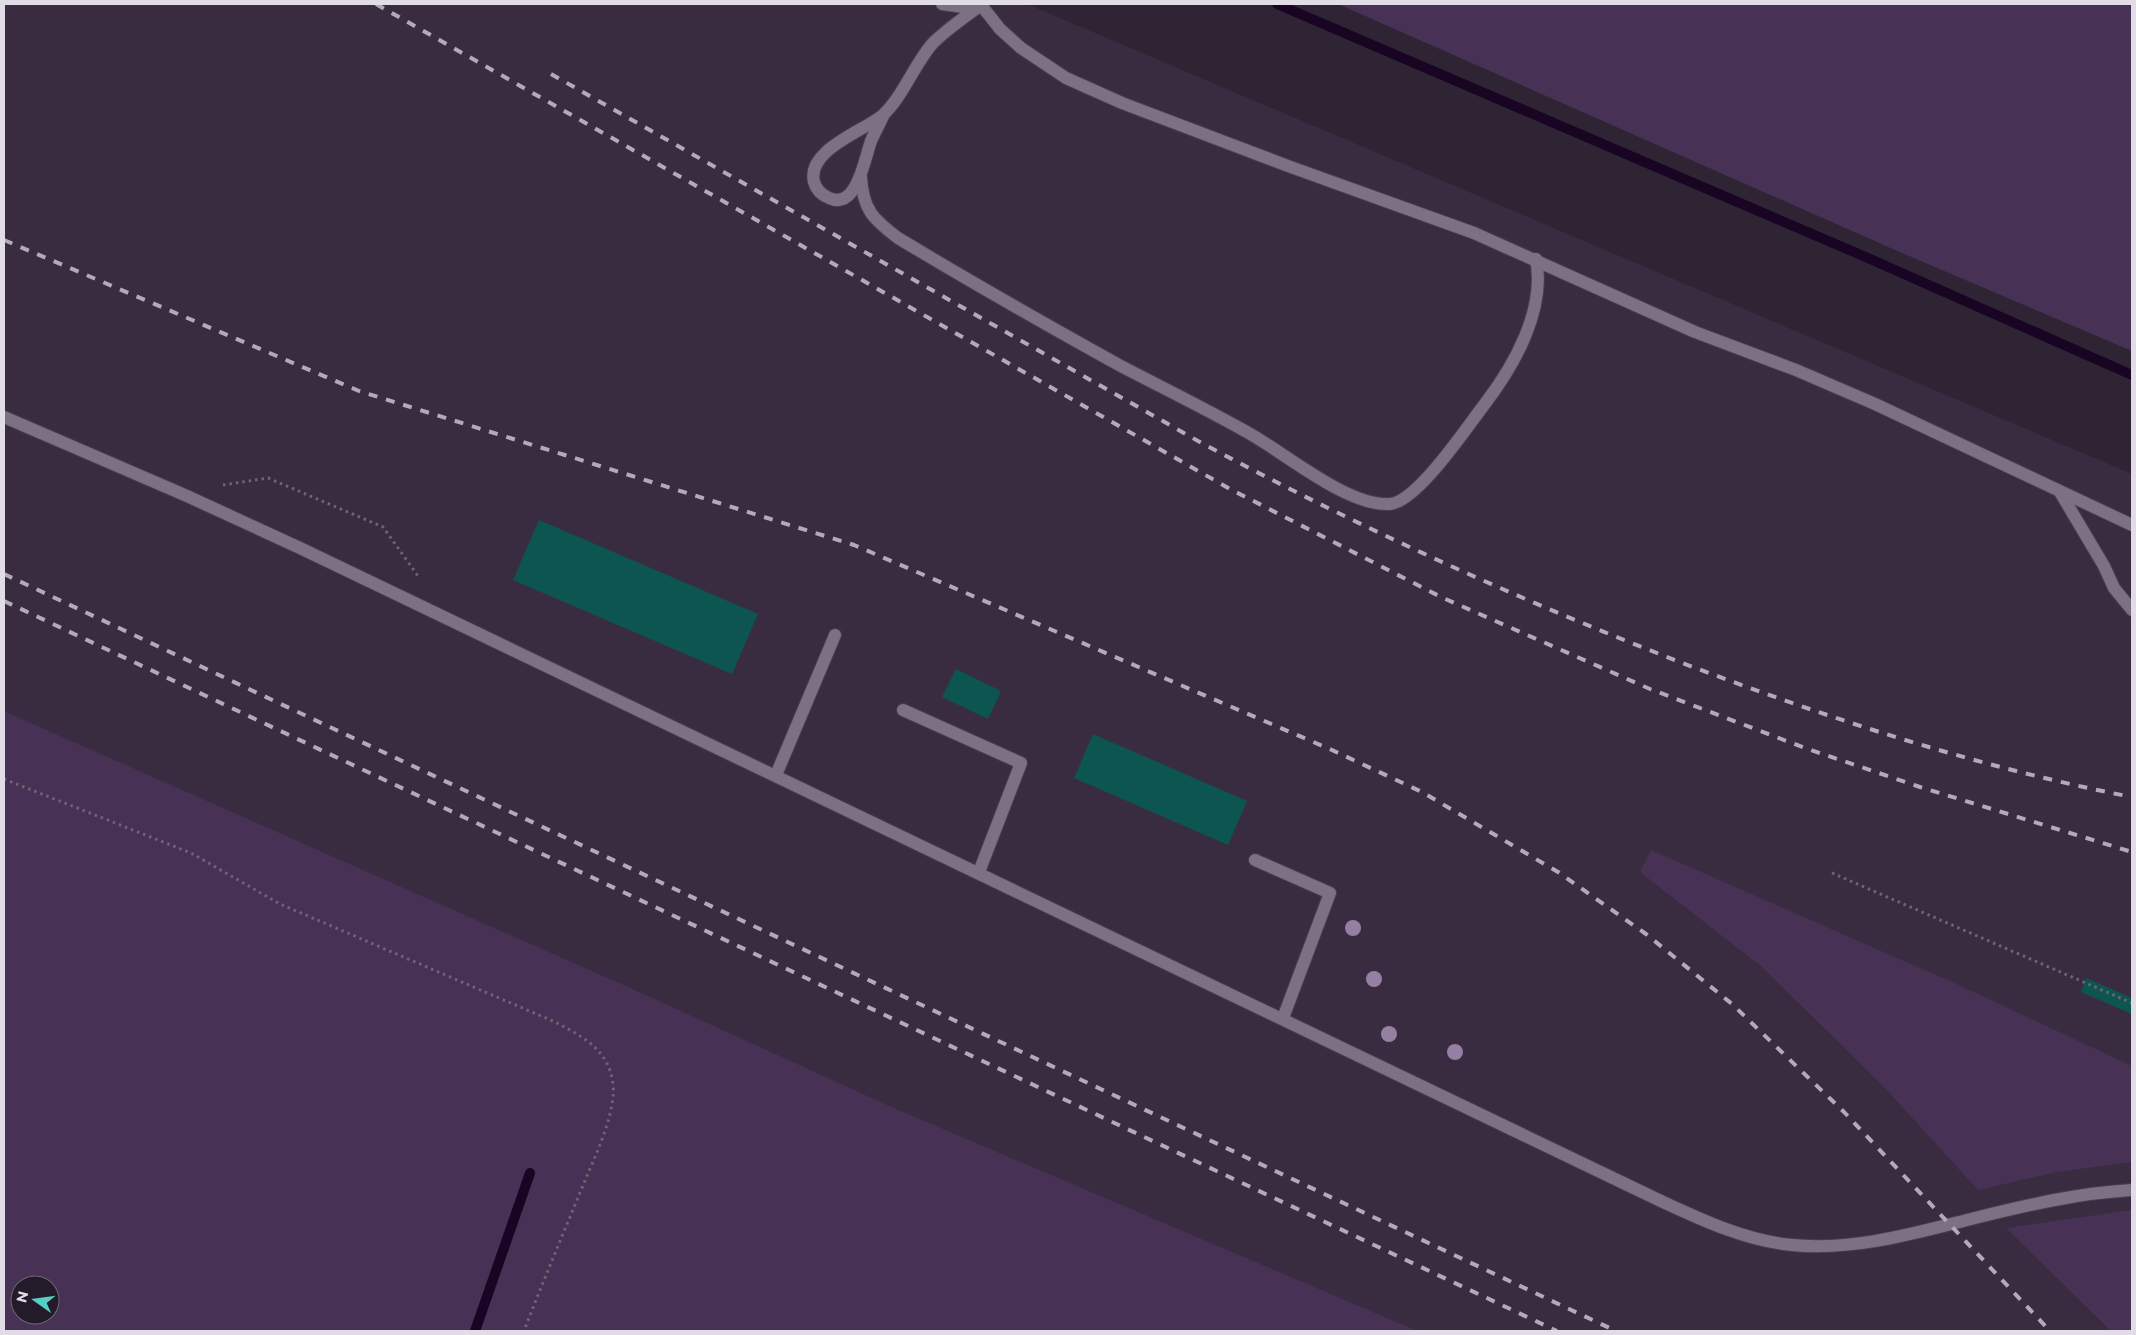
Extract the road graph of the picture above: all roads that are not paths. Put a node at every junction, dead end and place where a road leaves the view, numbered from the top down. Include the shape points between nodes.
1 (942, 4) edge
2 (982, 4) edge
3 (884, 114) junction
4 (861, 177) junction
5 (1536, 260) junction
6 (4, 417) edge
7 (2060, 492) junction
8 (2132, 525) edge
9 (2132, 610) edge
10 (835, 635) dead end
11 (903, 710) dead end
12 (776, 775) junction
13 (1255, 860) dead end
14 (979, 872) junction
15 (1282, 1018) junction
16 (2132, 1190) edge

1 - 2 street via 963,7
2 - 3 street via 933,44
2 - 5 street via 1000,29 1021,48 1066,78 1122,103 1288,166 1421,212
3 - 4 street via 871,142
3 - 4 street via 831,147 820,157 813,171 814,183 820,193 836,200 848,194
4 - 5 street via 862,197 870,212 879,224 898,238 1040,321 1249,433 1318,477 1376,503 1392,504 1412,492 1428,477 1490,398 1516,354 1532,318 1540,278
5 - 7 street via 1695,332 1876,404
6 - 12 street via 292,544
7 - 8 street
7 - 9 street via 2114,588
10 - 12 street
11 - 14 street via 1022,763
12 - 14 street
13 - 15 street via 1330,893
14 - 15 street
15 - 16 street via 1672,1206 1719,1226 1768,1241 1792,1245 1868,1244 2070,1197

